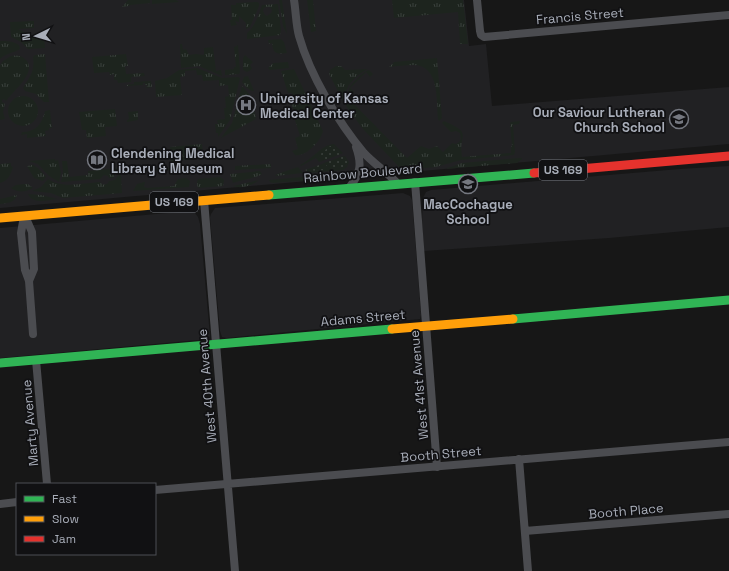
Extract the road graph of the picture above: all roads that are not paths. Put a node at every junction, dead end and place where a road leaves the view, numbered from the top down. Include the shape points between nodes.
1 (294, 0) edge
2 (477, 0) edge
3 (729, 15) edge
4 (354, 140) junction
5 (729, 156) edge
6 (415, 182) junction
7 (398, 184) junction
8 (349, 188) junction
9 (204, 200) junction
10 (24, 216) junction
11 (0, 218) edge
12 (729, 300) edge
13 (426, 325) junction
14 (33, 334) dead end
15 (216, 344) junction
16 (36, 360) junction
17 (0, 363) edge
18 (729, 442) edge
19 (519, 459) junction
20 (437, 466) junction
21 (47, 483) edge
22 (228, 484) junction
23 (156, 490) edge
24 (16, 502) edge
25 (0, 504) edge
26 (729, 514) edge
27 (525, 532) junction
28 (235, 571) edge
29 (528, 571) edge

1 - 4 street via 299,34 309,64
2 - 3 street, Francis Street via 481,35 484,37
4 - 7 street via 365,154
4 - 8 street via 361,164 355,181
5 - 6 main road, Rainbow Boulevard / US 169
6 - 7 main road, Rainbow Boulevard / US 169
6 - 13 street, West 41st Avenue
7 - 8 main road, Rainbow Boulevard / US 169
8 - 9 main road, Rainbow Boulevard / US 169
9 - 10 main road, Rainbow Boulevard / US 169
9 - 15 street, West 40th Avenue
10 - 11 main road, Rainbow Boulevard / US 169
10 - 14 street via 21,233 25,270 29,281
12 - 13 main road, Adams Street
13 - 15 main road, Adams Street
13 - 20 street, West 41st Avenue
15 - 16 main road, Adams Street
15 - 22 street, West 40th Avenue
16 - 17 main road, Adams Street
16 - 21 street, Marty Avenue
18 - 19 street, Booth Street
19 - 20 street, Booth Street
19 - 27 street
20 - 22 street, Booth Street
22 - 23 street, Booth Street
22 - 28 street, West 40th Avenue
24 - 25 street
26 - 27 street, Booth Place
27 - 29 street

